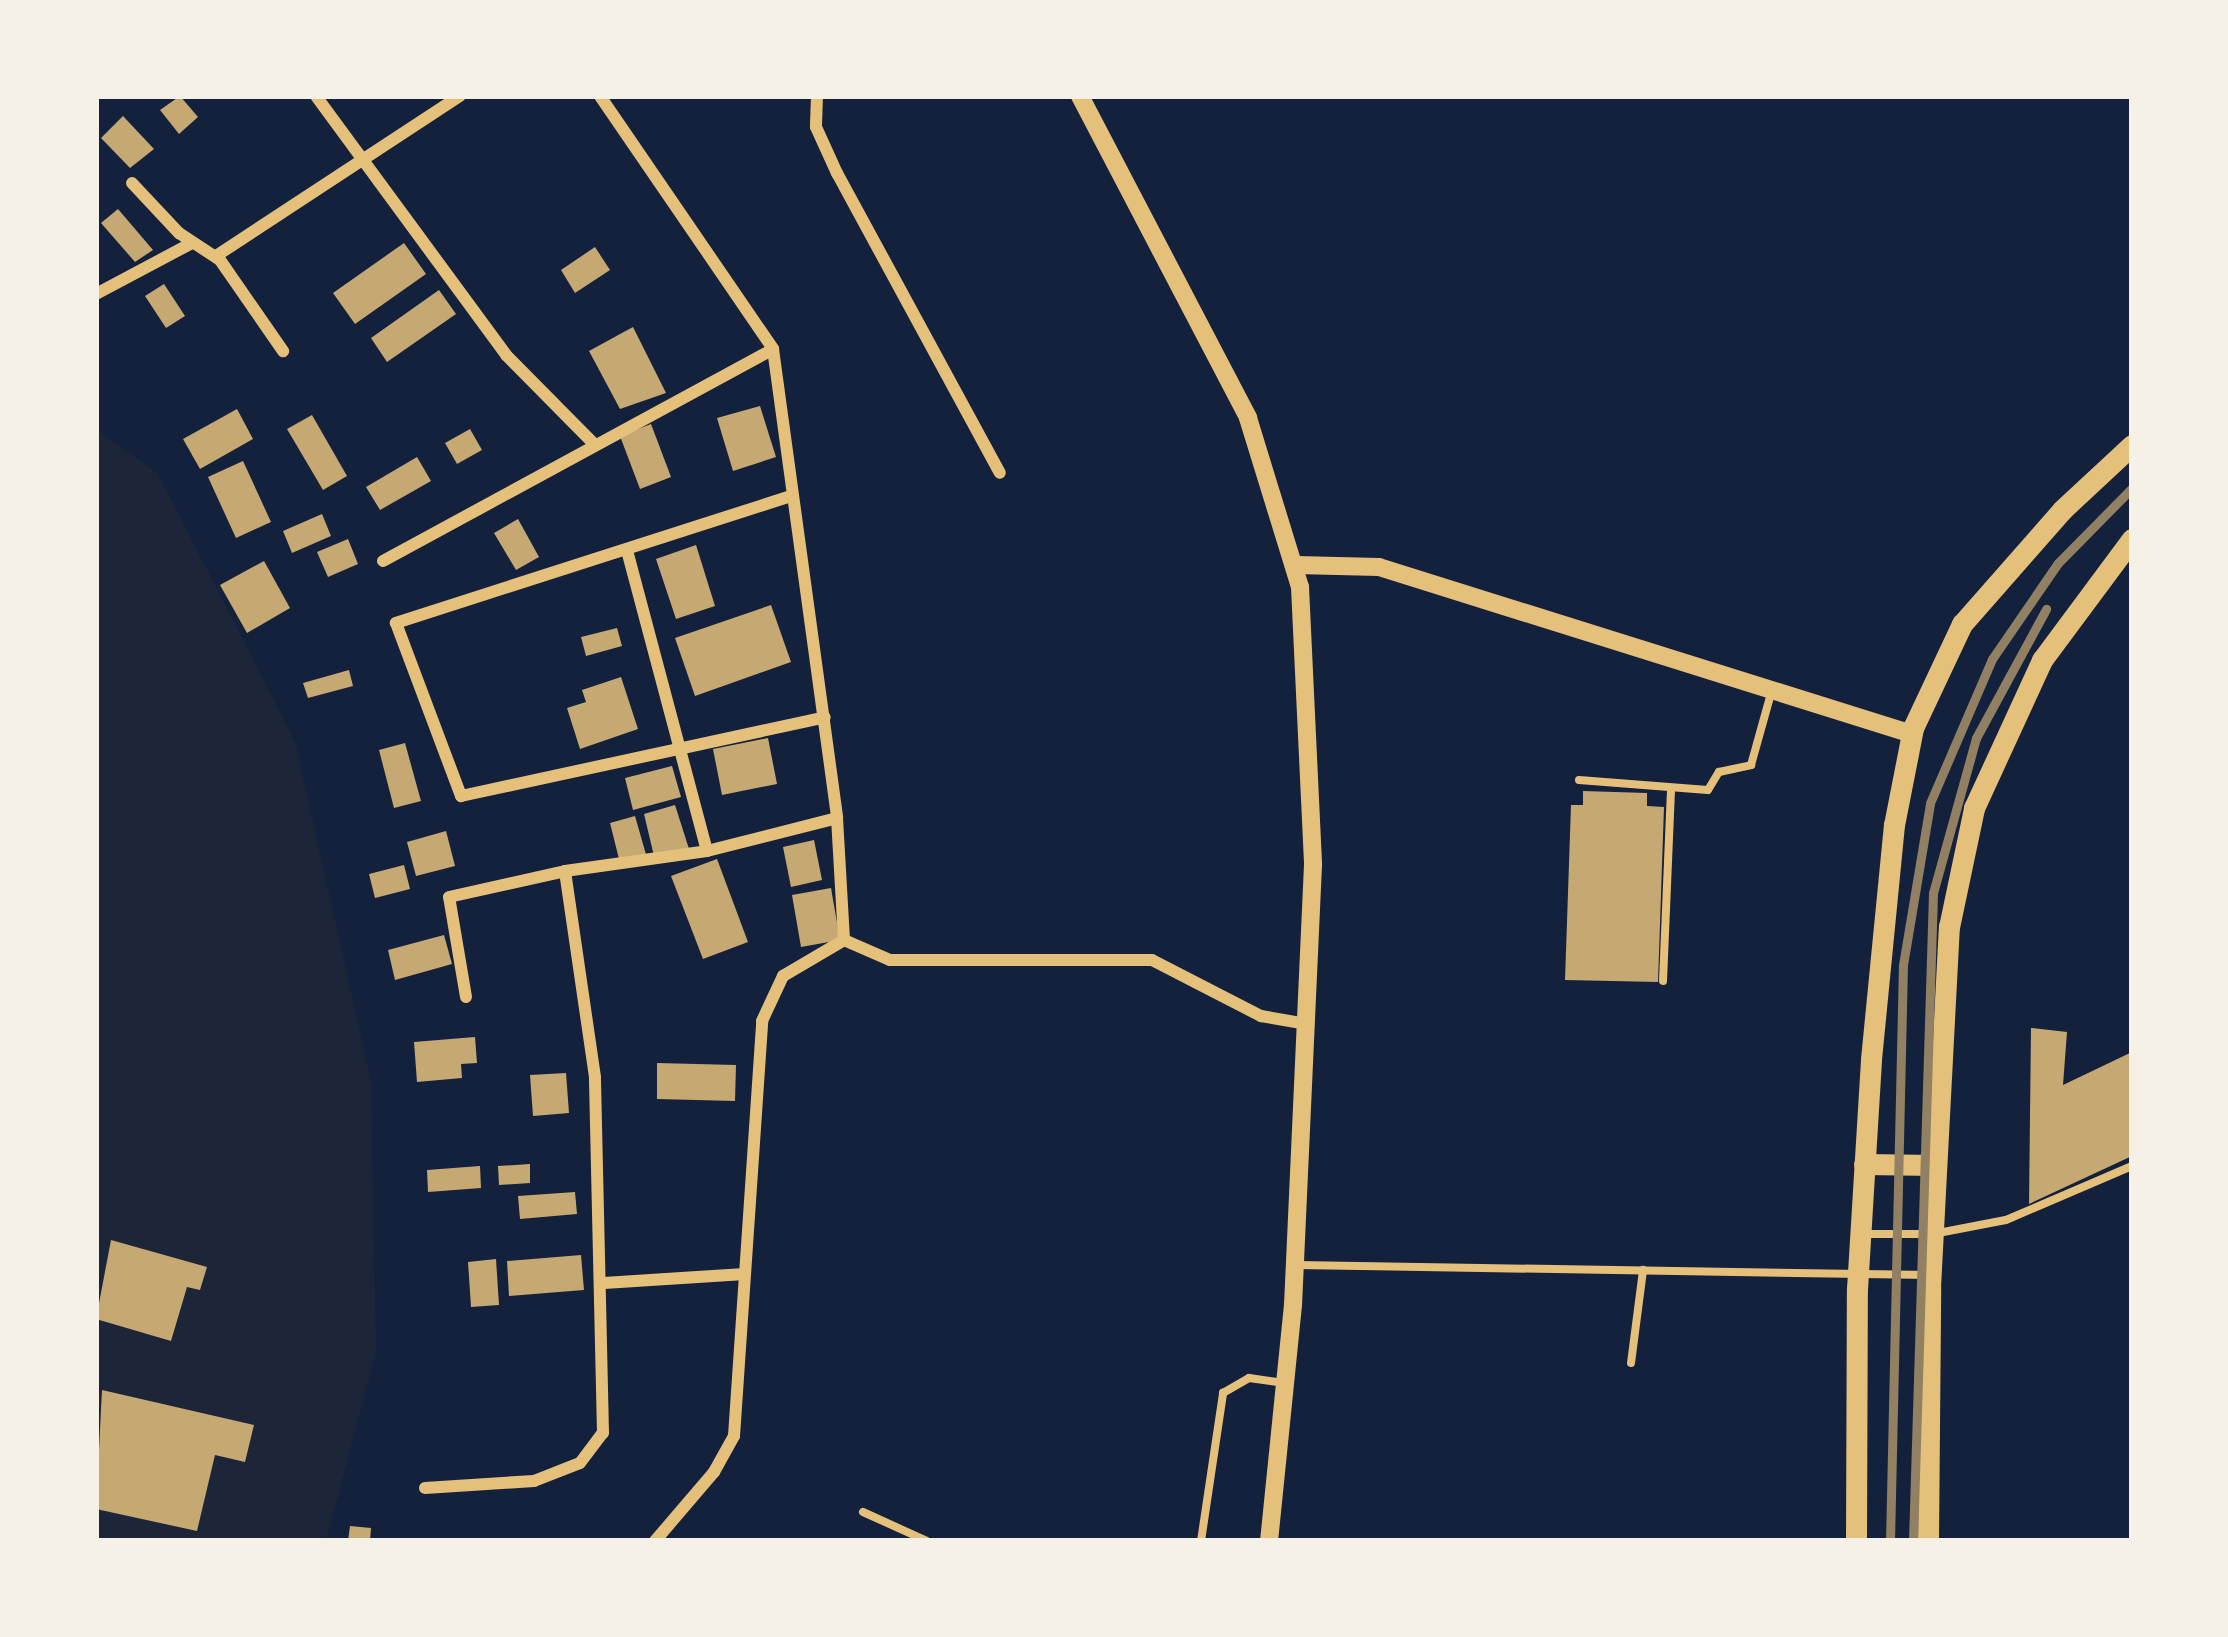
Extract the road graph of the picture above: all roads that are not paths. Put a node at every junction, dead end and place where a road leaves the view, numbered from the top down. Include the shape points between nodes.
1 (316, 96) edge
2 (460, 96) edge
3 (599, 96) edge
4 (817, 96) edge
5 (1080, 96) edge
6 (356, 161) junction
7 (132, 184) dead end
8 (192, 243) junction
9 (216, 256) junction
10 (96, 294) edge
11 (773, 349) junction
12 (284, 351) dead end
13 (595, 445) junction
14 (2132, 446) edge
15 (1000, 473) dead end
16 (788, 497) junction
17 (2132, 539) edge
18 (627, 550) junction
19 (382, 561) dead end
20 (1296, 565) junction
21 (1772, 690) junction
22 (825, 717) junction
23 (1912, 734) junction
24 (681, 750) junction
25 (1579, 780) dead end
26 (1671, 788) junction
27 (837, 818) junction
28 (706, 851) junction
29 (565, 871) junction
30 (844, 940) junction
31 (1663, 981) dead end
32 (466, 998) dead end
33 (1307, 1024) junction
34 (1864, 1164) junction
35 (1935, 1165) junction
36 (2132, 1166) edge
37 (1860, 1234) junction
38 (1933, 1234) junction
39 (1295, 1265) junction
40 (1643, 1270) junction
41 (1858, 1273) junction
42 (745, 1274) junction
43 (1931, 1275) junction
44 (604, 1283) junction
45 (1631, 1363) dead end
46 (1287, 1383) junction
47 (425, 1488) dead end
48 (863, 1512) dead end
49 (655, 1541) edge
50 (927, 1541) edge
51 (1201, 1541) edge
52 (1269, 1541) edge
53 (1856, 1541) edge
54 (1928, 1541) edge

1 - 6 street
2 - 6 street
3 - 11 street
4 - 15 street via 815,127 837,173
5 - 20 street via 1247,418
6 - 9 street
6 - 13 street via 506,355
7 - 8 street
8 - 9 street
8 - 10 street
9 - 12 street
11 - 13 street
11 - 16 street
13 - 19 street
14 - 23 main road via 2062,510 1962,624
16 - 18 street
16 - 22 street
17 - 35 main road via 2042,660 1974,808 1949,927
18 - 24 street
18 - 24 street via 395,623 461,796
20 - 21 street via 1379,567
20 - 33 street via 1307,641 1313,865
21 - 23 street
21 - 26 lane via 1751,765 1719,772 1708,790
22 - 24 street
22 - 27 street
23 - 34 main road via 1894,825
24 - 28 street
25 - 26 lane
26 - 31 lane
27 - 28 street
27 - 30 street
28 - 29 street
29 - 32 street via 449,897
29 - 44 street via 595,1077
30 - 33 street via 890,960 1152,961 1261,1016
30 - 42 street via 783,976 762,1021
33 - 39 street
34 - 35 main road
34 - 37 main road
35 - 38 main road
36 - 38 lane via 2006,1220
37 - 38 lane
37 - 41 main road
38 - 43 main road
39 - 40 lane
39 - 46 street
40 - 41 lane
40 - 45 lane
41 - 43 lane
41 - 53 main road
42 - 44 street
42 - 49 street via 734,1436 715,1472
43 - 54 main road
44 - 47 street via 603,1433 580,1463 534,1481
46 - 51 lane via 1249,1378 1223,1394
46 - 52 street
48 - 50 lane

